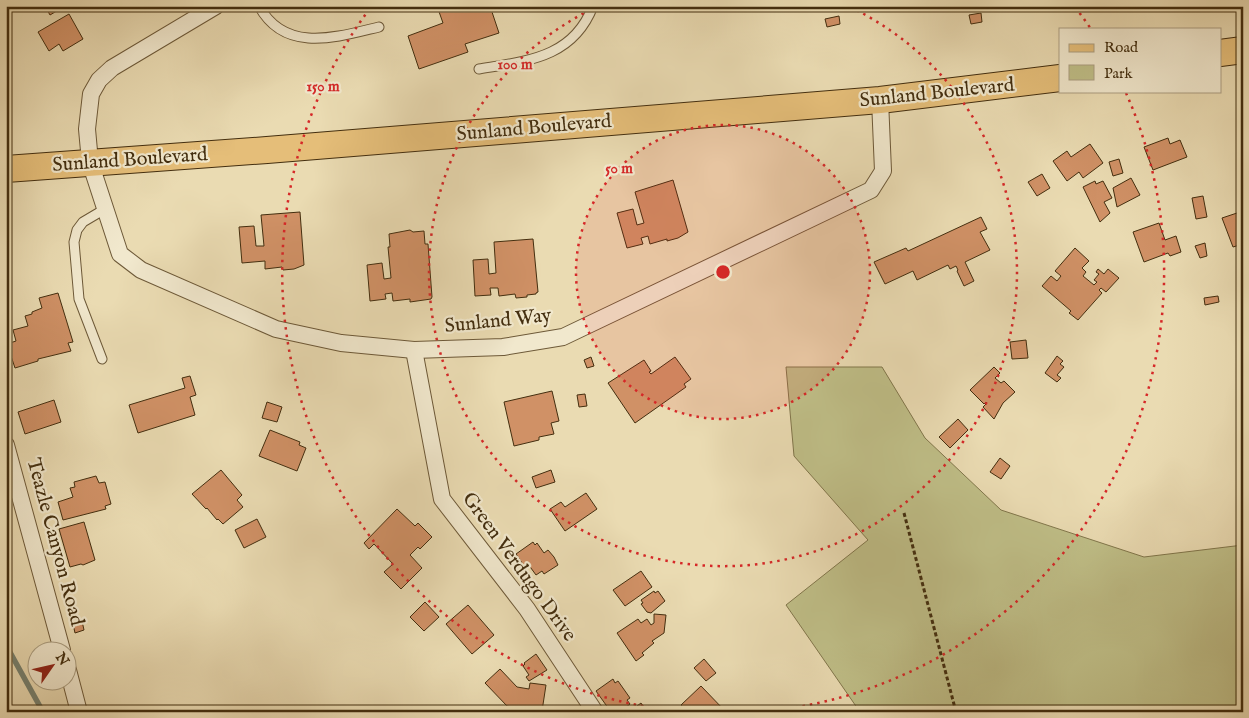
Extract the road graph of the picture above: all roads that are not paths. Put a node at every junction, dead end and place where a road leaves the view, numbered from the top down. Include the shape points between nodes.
1 (216, 6) edge
2 (259, 6) edge
3 (592, 6) edge
4 (379, 27) dead end
5 (1243, 50) edge
6 (1222, 53) edge
7 (479, 69) dead end
8 (1059, 78) edge
9 (880, 100) junction
10 (90, 162) junction
11 (6, 169) edge
12 (105, 208) junction
13 (414, 350) junction
14 (102, 359) dead end
15 (6, 445) edge
16 (59, 640) edge
17 (73, 690) edge
18 (79, 712) edge
19 (595, 712) edge

1 - 10 street, Sunland Way via 112,68 99,80 91,94 87,129
2 - 4 lane via 278,28 298,38 328,39
3 - 7 lane via 587,21 564,45 549,54
5 - 6 main road
8 - 9 main road, Sunland Boulevard
9 - 10 main road, Sunland Boulevard
9 - 13 street, Sunland Way via 884,171 872,190 563,337 502,347
10 - 11 main road, Sunland Boulevard
10 - 12 street, Sunland Way
12 - 13 street, Sunland Way via 120,254 142,270 276,329 341,343
12 - 14 lane via 83,222 74,242 79,298
13 - 19 street, Green Verdugo Drive via 442,498 527,609
15 - 16 street, Teazle Canyon Road
17 - 18 street

